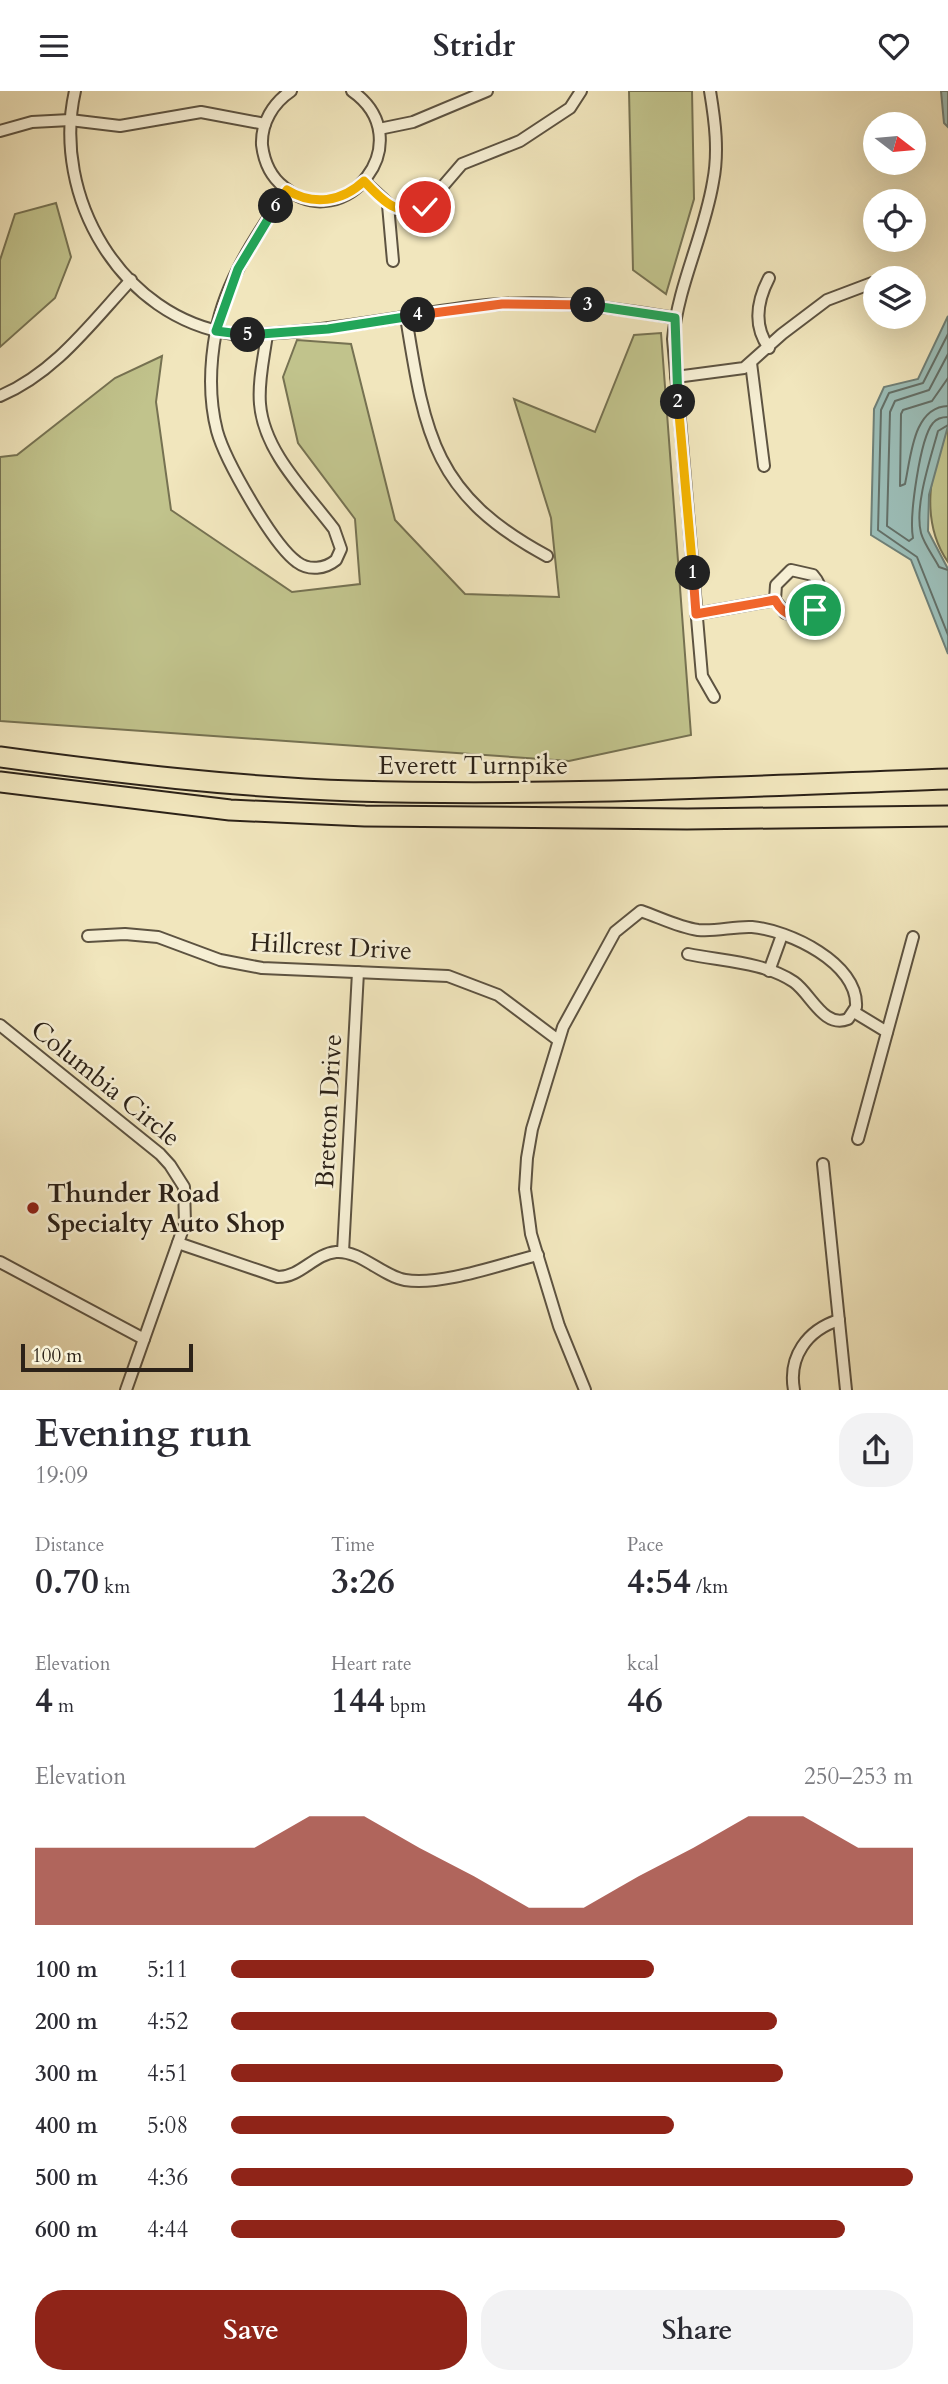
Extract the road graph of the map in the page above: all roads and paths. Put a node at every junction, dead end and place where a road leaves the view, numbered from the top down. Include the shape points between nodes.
1 (75, 91) edge
2 (291, 91) edge
3 (352, 91) edge
4 (486, 91) edge
5 (580, 91) edge
6 (710, 91) edge
7 (70, 120) junction
8 (265, 124) junction
9 (379, 129) junction
10 (0, 131) edge
11 (364, 181) junction
12 (287, 190) junction
13 (388, 205) junction
14 (393, 261) dead end
15 (769, 278) dead end
16 (131, 281) junction
17 (863, 286) edge
18 (406, 317) junction
19 (675, 318) junction
20 (216, 331) junction
21 (267, 334) junction
22 (769, 348) junction
23 (751, 363) junction
24 (676, 377) junction
25 (0, 396) edge
26 (764, 466) dead end
27 (547, 557) dead end
28 (775, 600) junction
29 (696, 614) junction
30 (714, 697) dead end
31 (0, 757) edge
32 (948, 779) edge
33 (0, 782) edge
34 (948, 816) edge
35 (782, 935) junction
36 (88, 936) dead end
37 (913, 937) dead end
38 (688, 954) dead end
39 (769, 971) junction
40 (358, 972) junction
41 (854, 1013) junction
42 (0, 1025) edge
43 (887, 1032) junction
44 (558, 1040) junction
45 (858, 1139) dead end
46 (823, 1164) dead end
47 (178, 1243) junction
48 (343, 1252) junction
49 (538, 1255) junction
50 (0, 1262) edge
51 (839, 1320) junction
52 (144, 1339) junction
53 (126, 1390) edge
54 (585, 1390) edge
55 (794, 1390) edge
56 (846, 1390) edge

1 - 7 street
2 - 8 street via 277,103
3 - 9 street via 369,107
4 - 9 street via 413,122
5 - 13 street via 570,108 520,141 462,164 425,207 405,211
6 - 19 street via 716,142 713,183
7 - 8 street via 120,126 211,112
7 - 10 street via 32,122
7 - 16 street via 68,137 85,214 104,249
8 - 12 street via 265,160
9 - 11 street via 379,153
11 - 12 street via 347,194 327,200
11 - 13 street
12 - 20 street via 238,269
13 - 14 street
15 - 22 street via 762,291 758,323
16 - 20 street via 184,318
16 - 25 street via 57,360
17 - 22 street via 827,300
18 - 19 street via 538,302
18 - 21 street
18 - 27 street via 420,402 442,461 488,519
19 - 24 street
20 - 21 street
20 - 21 street via 213,409 226,459 290,556 304,566 321,568 336,560 340,543 265,429 260,394
22 - 23 street
23 - 24 street via 744,368
23 - 26 street
24 - 29 street
28 - 28 street via 779,579 792,571 813,575 821,587 815,610 800,617 785,613
28 - 29 street
29 - 30 street via 702,676
31 - 32 highway, Everett Turnpike via 151,777 352,791 543,793
33 - 34 highway, Everett Turnpike via 97,796 312,814
35 - 39 street
35 - 41 street via 816,949 833,962 855,995
35 - 44 street via 750,927 692,929 641,911 610,939
36 - 40 street, Hillcrest Drive via 158,937 248,967
37 - 43 street
38 - 39 street
39 - 41 street via 800,987 831,1020 845,1020
40 - 44 street, Hillcrest Drive via 461,979 498,995
40 - 48 street, Bretton Drive
41 - 43 street
42 - 47 street, Columbia Circle via 170,1165 187,1198
43 - 45 street
44 - 49 street via 527,1158 526,1203
46 - 51 street
47 - 48 street via 278,1277 297,1273 323,1255
47 - 52 street, Columbia Circle
48 - 49 street via 386,1274 421,1281
49 - 54 street via 559,1326
50 - 52 street
51 - 55 street via 821,1327 802,1345 793,1370
51 - 56 street
52 - 53 street, Columbia Circle

